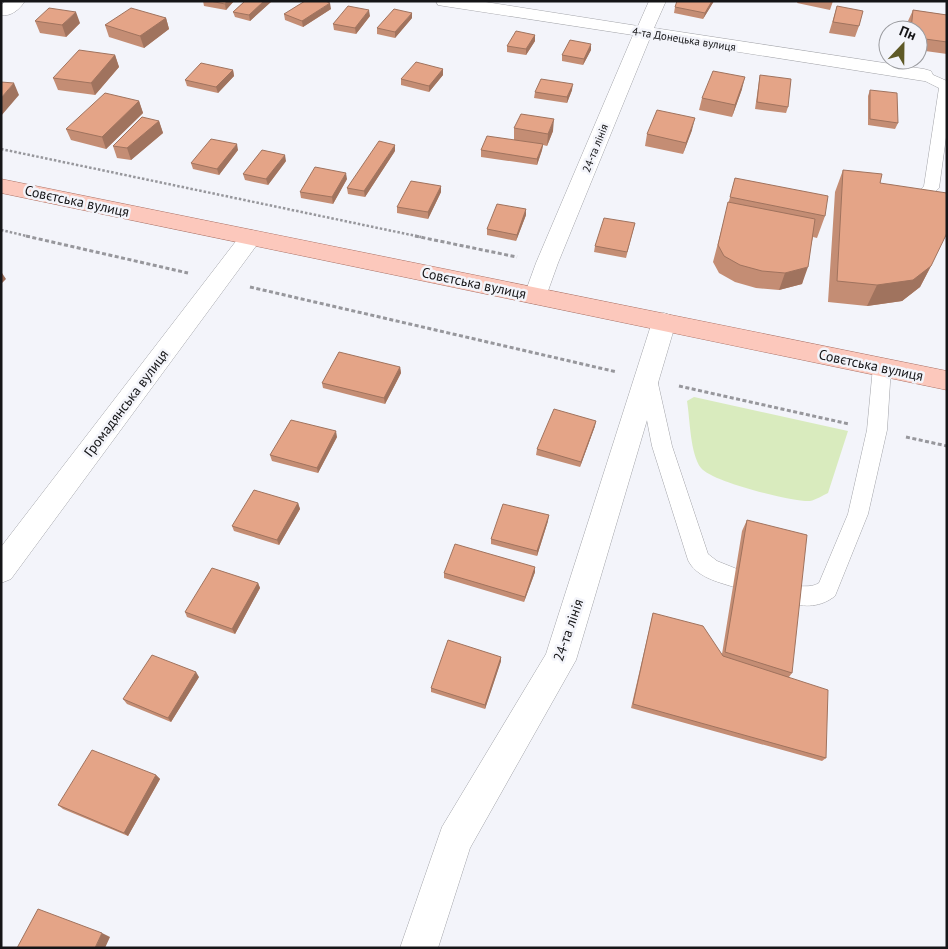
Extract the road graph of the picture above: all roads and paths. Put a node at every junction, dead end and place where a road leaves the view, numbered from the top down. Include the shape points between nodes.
1 (444, 1) edge
2 (658, 1) edge
3 (642, 33) junction
4 (924, 75) joint
5 (1, 149) edge
6 (1, 186) edge
7 (921, 197) edge
8 (1, 230) edge
9 (251, 237) junction
10 (547, 263) junction
11 (218, 280) junction
12 (536, 296) junction
13 (664, 322) junction
14 (882, 367) junction
15 (648, 379) junction
16 (947, 381) edge
17 (877, 430) junction
18 (947, 446) edge
19 (1, 570) edge
20 (734, 578) dead end
21 (796, 595) edge
22 (419, 948) edge

1 - 3 street, 4-та Донецька вулиця
2 - 3 street, 24-та лінія
3 - 4 street, 4-та Донецька вулиця
3 - 10 street, 24-та лінія
4 - 7 lane via 946,86 931,188
5 - 10 path
6 - 9 main road, Совєтська вулиця
8 - 11 path
9 - 11 street, Громадянська вулиця
9 - 12 main road, Совєтська вулиця
10 - 12 street, 24-та лінія
11 - 15 path
11 - 19 street, Громадянська вулиця
12 - 13 main road, Совєтська вулиця
13 - 14 main road, Совєтська вулиця
13 - 15 street, 24-та лінія
14 - 16 main road, Совєтська вулиця
14 - 17 lane
15 - 17 path
15 - 20 lane via 662,446 699,560 709,568
15 - 22 street, 24-та лінія via 560,660 454,840
17 - 18 path
17 - 21 lane via 858,514 827,589 811,597

